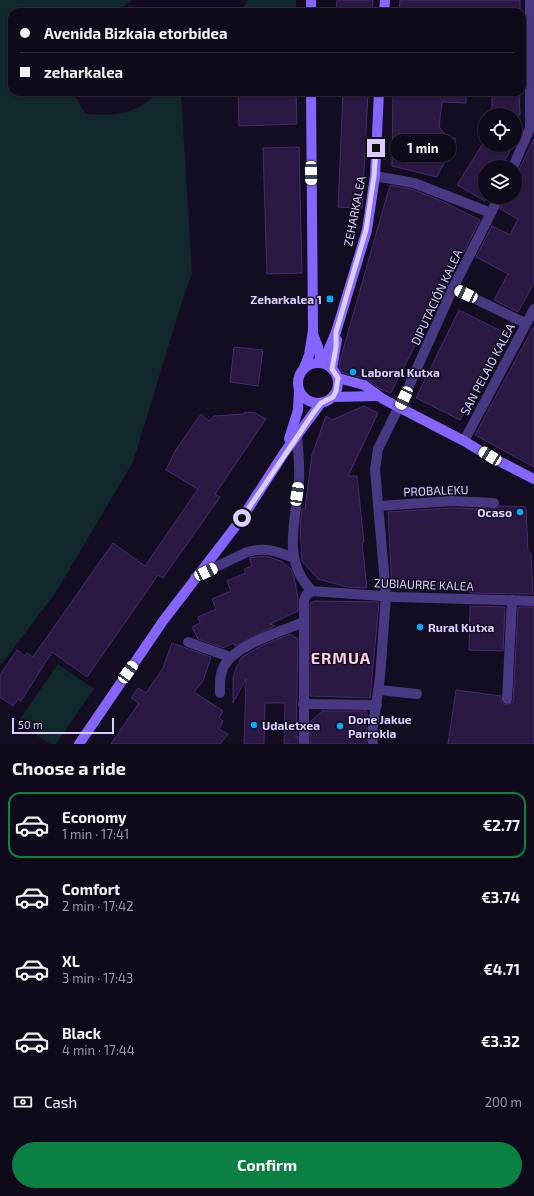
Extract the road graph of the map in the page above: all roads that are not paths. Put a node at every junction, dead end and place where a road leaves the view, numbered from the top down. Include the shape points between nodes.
1 (530, 0) edge
2 (526, 40) edge
3 (310, 96) edge
4 (379, 96) edge
5 (532, 129) edge
6 (516, 160) edge
7 (374, 176) junction
8 (496, 204) edge
9 (491, 213) junction
10 (453, 288) junction
11 (534, 309) edge
12 (526, 323) junction
13 (313, 334) junction
14 (325, 365) junction
15 (304, 368) junction
16 (338, 378) junction
17 (300, 391) junction
18 (377, 396) junction
19 (333, 397) junction
20 (321, 403) junction
21 (399, 408) junction
22 (297, 434) junction
23 (464, 441) junction
24 (284, 453) junction
25 (534, 479) edge
26 (494, 503) dead end
27 (379, 506) junction
28 (294, 558) junction
29 (195, 577) junction
30 (312, 591) junction
31 (386, 596) junction
32 (512, 600) junction
33 (534, 601) edge
34 (304, 622) junction
35 (188, 642) dead end
36 (230, 657) junction
37 (379, 690) junction
38 (220, 694) dead end
39 (417, 694) dead end
40 (507, 699) dead end
41 (303, 704) junction
42 (377, 706) junction
43 (79, 744) edge
44 (304, 744) edge
45 (373, 744) edge

1 - 2 street
2 - 5 street
3 - 13 street
4 - 7 street, ZEHARKALEA
5 - 6 street
7 - 9 street via 414,183
7 - 14 street, ZEHARKALEA via 366,230 336,332 336,347
8 - 9 street, DIPUTACIÓN KALEA
9 - 10 street, DIPUTACIÓN KALEA
10 - 12 street
10 - 21 street, DIPUTACIÓN KALEA
11 - 12 street, SAN PELAIO KALEA
12 - 23 street, SAN PELAIO KALEA
13 - 14 street
13 - 15 street
14 - 15 street via 315,363
14 - 16 street
15 - 17 street via 298,379
16 - 18 street via 364,385
16 - 19 street
17 - 20 street via 308,400
17 - 24 street via 298,410
18 - 19 street
18 - 21 street
19 - 20 street
20 - 22 street
21 - 23 street
21 - 27 street via 378,449 375,470
22 - 24 street
22 - 28 street via 299,481 292,548
23 - 25 street
24 - 29 street via 242,518
26 - 27 street, PROBALEKU via 452,501
27 - 31 street
28 - 29 street via 265,549 256,550
28 - 30 street
29 - 43 street
30 - 31 street, ZUBIAURRE KALEA
30 - 34 street via 306,595
31 - 32 street, ZUBIAURRE KALEA
31 - 37 street
32 - 33 street, ZUBIAURRE KALEA
32 - 40 street
34 - 36 street via 256,642
34 - 41 street
35 - 36 street
36 - 38 street via 223,667 219,682
37 - 39 street
37 - 42 street
41 - 42 street
41 - 44 street
42 - 45 street via 372,734

